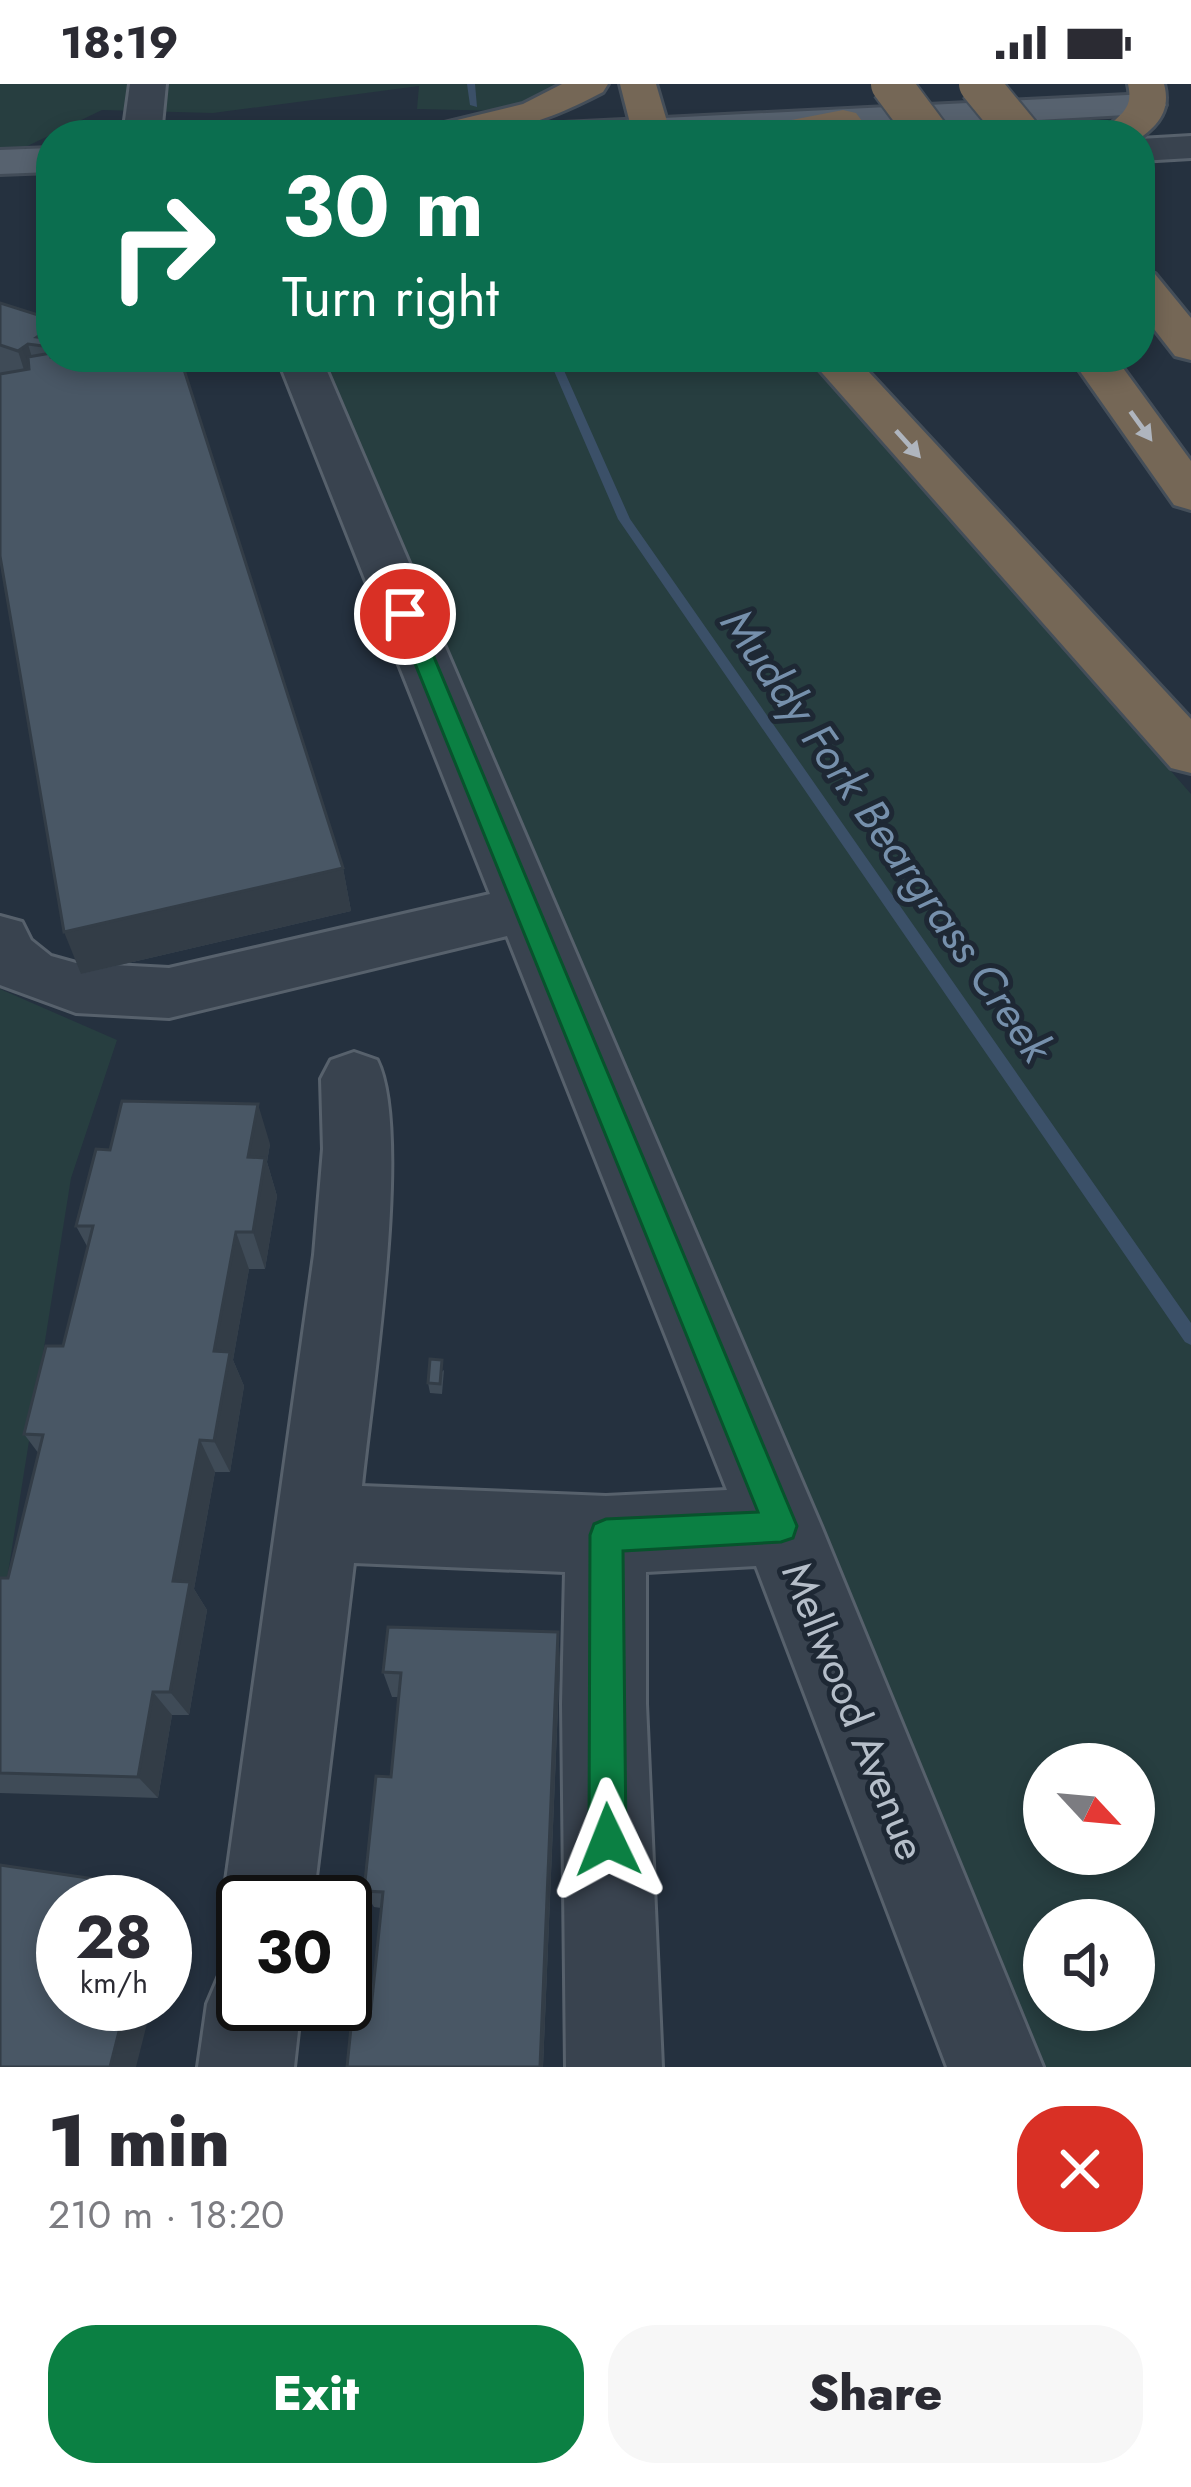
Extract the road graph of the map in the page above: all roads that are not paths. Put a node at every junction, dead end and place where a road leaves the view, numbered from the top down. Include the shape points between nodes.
1 (148, 84) edge
2 (590, 84) edge
3 (638, 84) edge
4 (891, 84) edge
5 (979, 84) edge
6 (1147, 94) edge
7 (1191, 103) edge
8 (144, 120) edge
9 (503, 120) edge
10 (646, 120) edge
11 (854, 120) edge
12 (918, 120) edge
13 (1009, 120) edge
14 (1191, 124) edge
15 (1191, 147) edge
16 (1155, 149) edge
17 (36, 161) edge
18 (0, 162) edge
19 (1155, 302) edge
20 (1191, 347) edge
21 (305, 372) edge
22 (844, 372) edge
23 (1103, 372) edge
24 (1191, 495) edge
25 (1191, 754) edge
26 (526, 908) junction
27 (0, 939) edge
28 (354, 1079) dead end
29 (320, 1523) junction
30 (781, 1526) junction
31 (606, 1535) junction
32 (272, 1875) edge
33 (251, 2031) edge
34 (246, 2067) edge
35 (614, 2067) edge
36 (995, 2067) edge

1 - 8 street
2 - 9 highway
3 - 10 highway
4 - 12 highway, bridge
5 - 13 highway, bridge
6 - 7 street
6 - 11 main road
6 - 14 highway
15 - 16 street
17 - 18 main road
19 - 20 highway
21 - 26 street, Mellwood Avenue
22 -> 25 highway
23 -> 24 highway
26 - 27 street via 169,993 76,988 30,974
26 - 30 street, Mellwood Avenue
28 - 29 street via 360,1136
29 - 31 street
29 - 32 street
30 - 31 street
30 - 36 street, Mellwood Avenue
31 - 35 street
33 - 34 street

